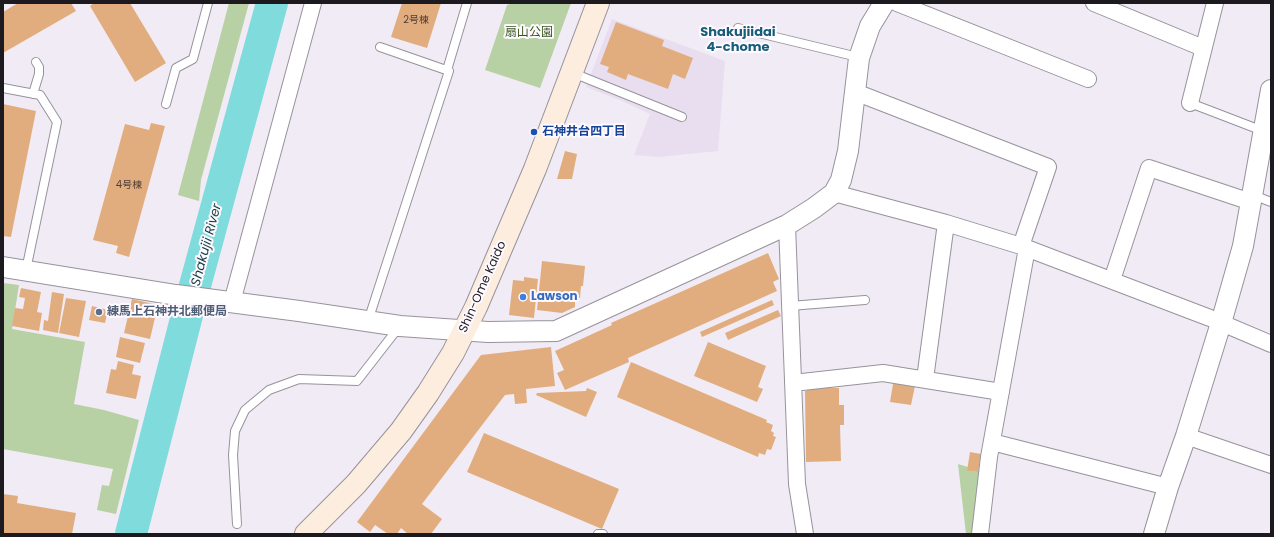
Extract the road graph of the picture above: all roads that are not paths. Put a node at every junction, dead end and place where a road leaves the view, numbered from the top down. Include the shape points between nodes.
1 (208, 3) edge
2 (313, 3) edge
3 (467, 3) edge
4 (598, 3) edge
5 (884, 3) edge
6 (897, 3) edge
7 (1094, 3) edge
8 (1215, 3) edge
9 (738, 28) dead end
10 (380, 47) dead end
11 (1203, 48) junction
12 (859, 58) junction
13 (36, 62) dead end
14 (447, 70) junction
15 (572, 72) junction
16 (1088, 79) dead end
17 (3, 88) edge
18 (1271, 90) edge
19 (855, 92) junction
20 (33, 94) junction
21 (1190, 103) joint
22 (166, 104) dead end
23 (682, 117) dead end
24 (1268, 132) edge
25 (834, 193) junction
26 (1252, 199) junction
27 (1271, 202) edge
28 (946, 223) junction
29 (787, 225) junction
30 (1024, 247) junction
31 (3, 267) edge
32 (26, 270) junction
33 (1112, 280) junction
34 (865, 300) dead end
35 (232, 302) junction
36 (790, 306) junction
37 (368, 321) junction
38 (1222, 323) junction
39 (400, 326) junction
40 (465, 331) junction
41 (1271, 344) edge
42 (925, 379) junction
43 (793, 383) junction
44 (1001, 392) junction
45 (1186, 436) junction
46 (992, 442) junction
47 (1271, 465) edge
48 (1168, 487) junction
49 (237, 524) dead end
50 (1158, 533) edge
51 (306, 534) edge
52 (598, 534) edge
53 (603, 534) edge
54 (805, 534) edge
55 (980, 534) edge

1 - 22 lane via 193,59 176,68
2 - 35 street
3 - 14 lane
4 - 15 main road, Shin-Ome Kaido
5 - 12 street via 870,26
6 - 16 street
7 - 11 street
8 - 11 street
9 - 12 lane
10 - 14 lane
11 - 21 street
12 - 19 street
13 - 20 lane via 39,74
14 - 37 lane via 449,71
15 - 23 lane
15 - 40 main road, Shin-Ome Kaido via 535,169
17 - 20 lane
18 - 24 street
19 - 25 street via 848,151 841,180
19 - 30 street via 1048,167
20 - 32 lane via 40,95 57,122
21 - 24 lane
24 - 26 street
25 - 28 street
25 - 29 street
26 - 27 lane
26 - 33 street via 1149,168
26 - 38 street via 1243,246
28 - 30 street
28 - 42 street
29 - 36 street
29 - 40 street via 556,331
30 - 33 street
30 - 44 street
31 - 32 street
32 - 35 street
33 - 38 street
34 - 36 lane
35 - 37 street
36 - 43 street
37 - 39 street
38 - 41 street
38 - 45 street
39 - 40 street
39 - 49 lane via 357,381 299,378 269,390 245,410 235,431 233,455
40 - 51 main road, Shin-Ome Kaido via 401,431 356,484
42 - 43 street via 882,373
42 - 44 street
43 - 54 street via 797,484
44 - 46 street
45 - 47 street
45 - 48 street
46 - 48 street
46 - 55 street
48 - 50 street
52 - 53 lane

